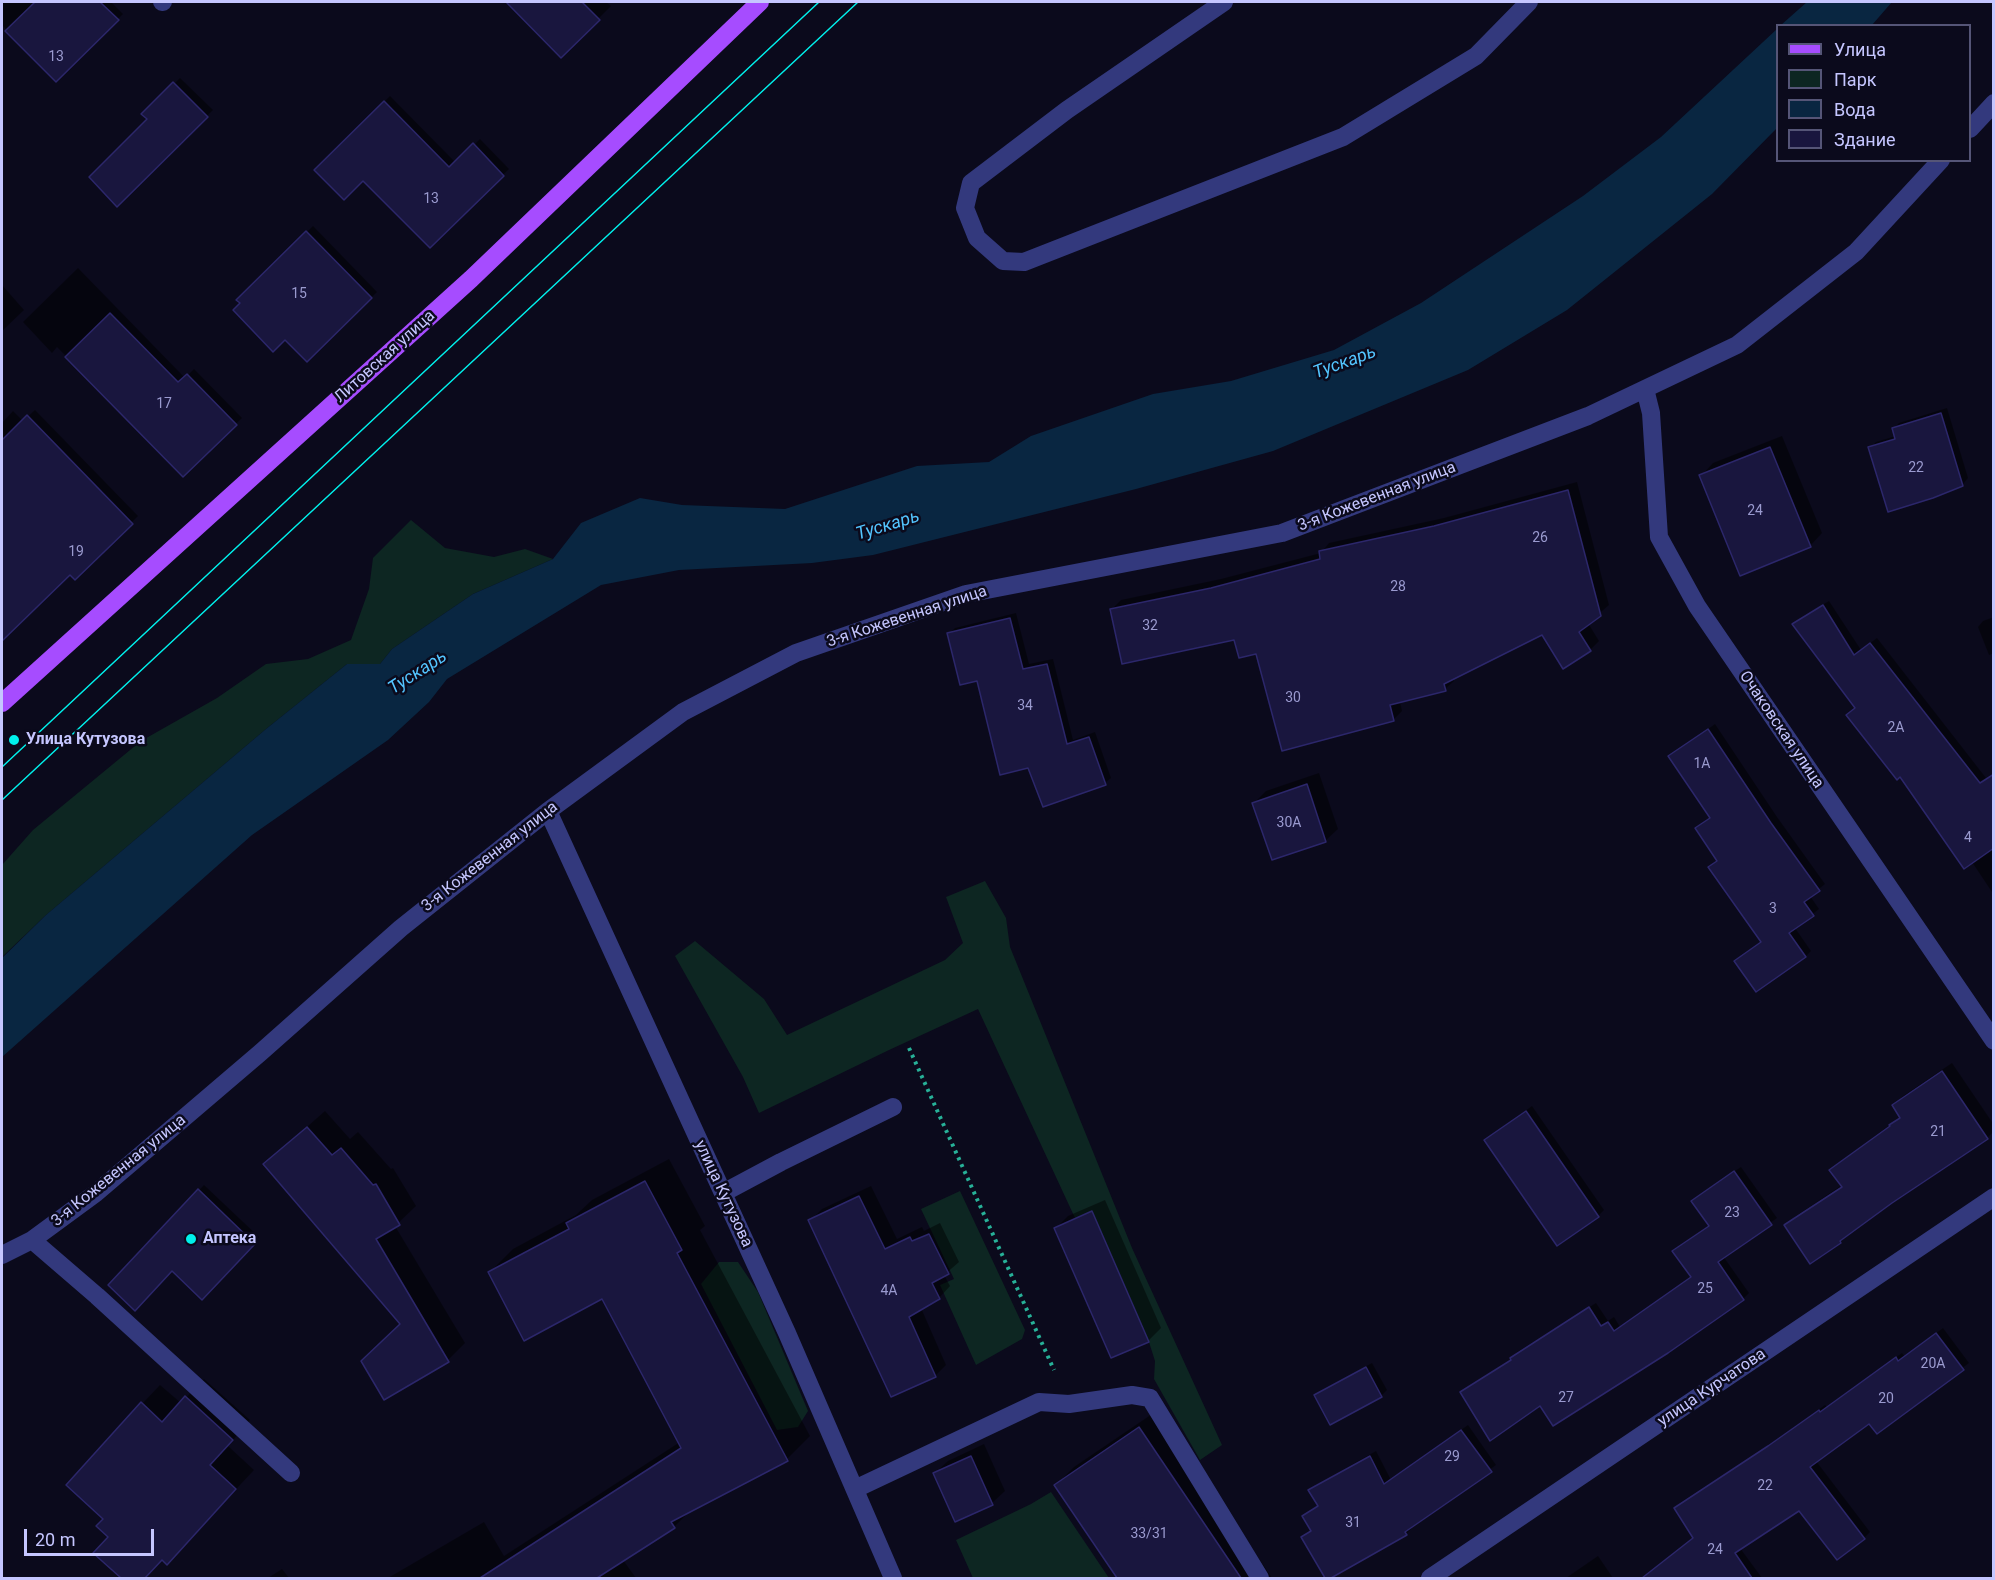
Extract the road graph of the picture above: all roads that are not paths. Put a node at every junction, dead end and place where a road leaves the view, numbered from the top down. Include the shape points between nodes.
1 (760, 2) edge
2 (1224, 2) edge
3 (1529, 2) edge
4 (1994, 103) edge
5 (1971, 128) edge
6 (1939, 162) edge
7 (1645, 389) junction
8 (2, 703) edge
9 (549, 811) junction
10 (1994, 1041) edge
11 (893, 1107) dead end
12 (723, 1193) junction
13 (1994, 1197) edge
14 (32, 1240) junction
15 (2, 1255) edge
16 (291, 1473) dead end
17 (855, 1489) junction
18 (893, 1578) edge
19 (1260, 1578) edge
20 (1430, 1578) edge

1 - 8 main road, Литовская улица via 471,279
2 - 3 street via 1067,110 971,183 964,208 977,238 1003,261 1024,262 1343,137 1476,56
4 - 5 street
6 - 7 street, 3-я Кожевенная улица via 1856,252 1737,345
7 - 9 street, 3-я Кожевенная улица via 1588,416 1282,533 966,594 796,652 683,712
7 - 10 street, Очаковская улица via 1651,413 1659,537 1696,606
9 - 12 street, улица Кутузова
9 - 14 street, 3-я Кожевенная улица via 401,928 96,1192
11 - 12 street
12 - 17 street, улица Кутузова
13 - 20 street, улица Курчатова
14 - 15 street, 3-я Кожевенная улица
14 - 16 street
17 - 18 street, улица Кутузова
17 - 19 street via 1039,1402 1069,1404 1132,1395 1150,1398

